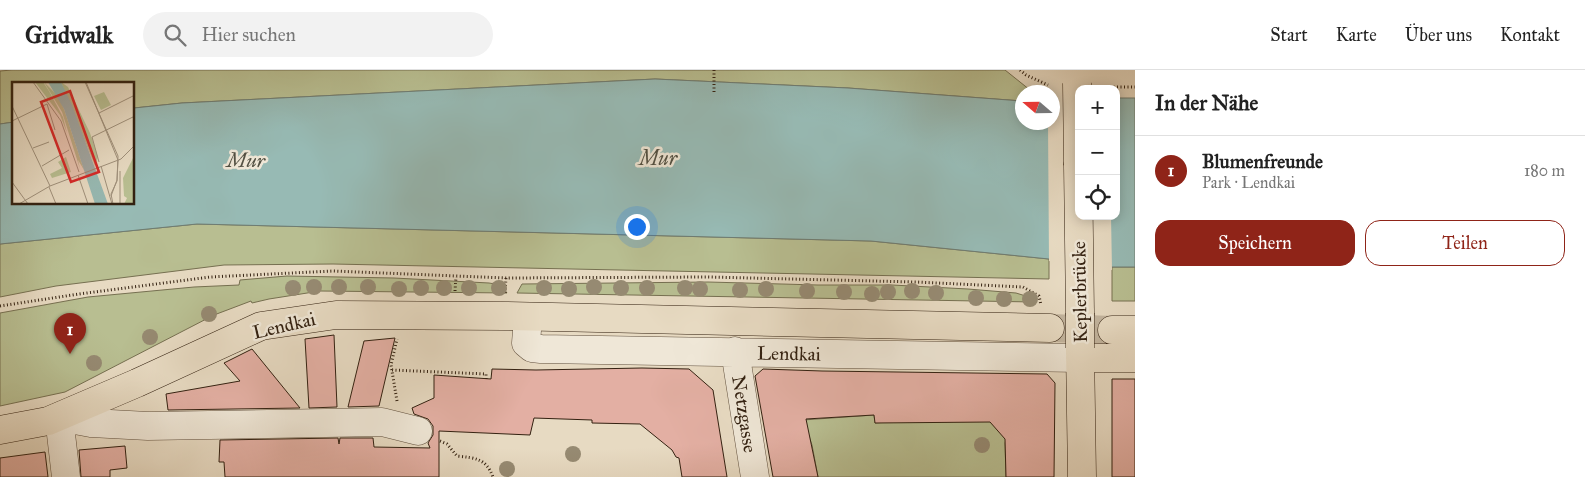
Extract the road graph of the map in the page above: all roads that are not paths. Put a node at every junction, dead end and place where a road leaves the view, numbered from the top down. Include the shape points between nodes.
1 (1077, 73) edge
2 (528, 317) junction
3 (1046, 318) tunnel mouth
4 (735, 351) junction
5 (1080, 353) junction
6 (1135, 358) edge
7 (59, 417) junction
8 (410, 429) road end
9 (0, 430) edge
10 (66, 477) edge
11 (755, 477) edge
12 (1082, 477) edge

1 - 5 main road, Keplerbrücke, bridge
2 - 3 main road, Lendkai
2 - 4 street, Lendkai via 526,342 532,348
2 - 7 main road, Lendkai via 336,314 260,326
4 - 5 street, Lendkai
4 - 11 street, Netzgasse
5 - 6 main road
5 - 12 main road, Keplerbrücke
7 - 8 street, Lendkai via 91,423 148,426 382,422
7 - 9 main road, Lendkai
7 - 10 street

